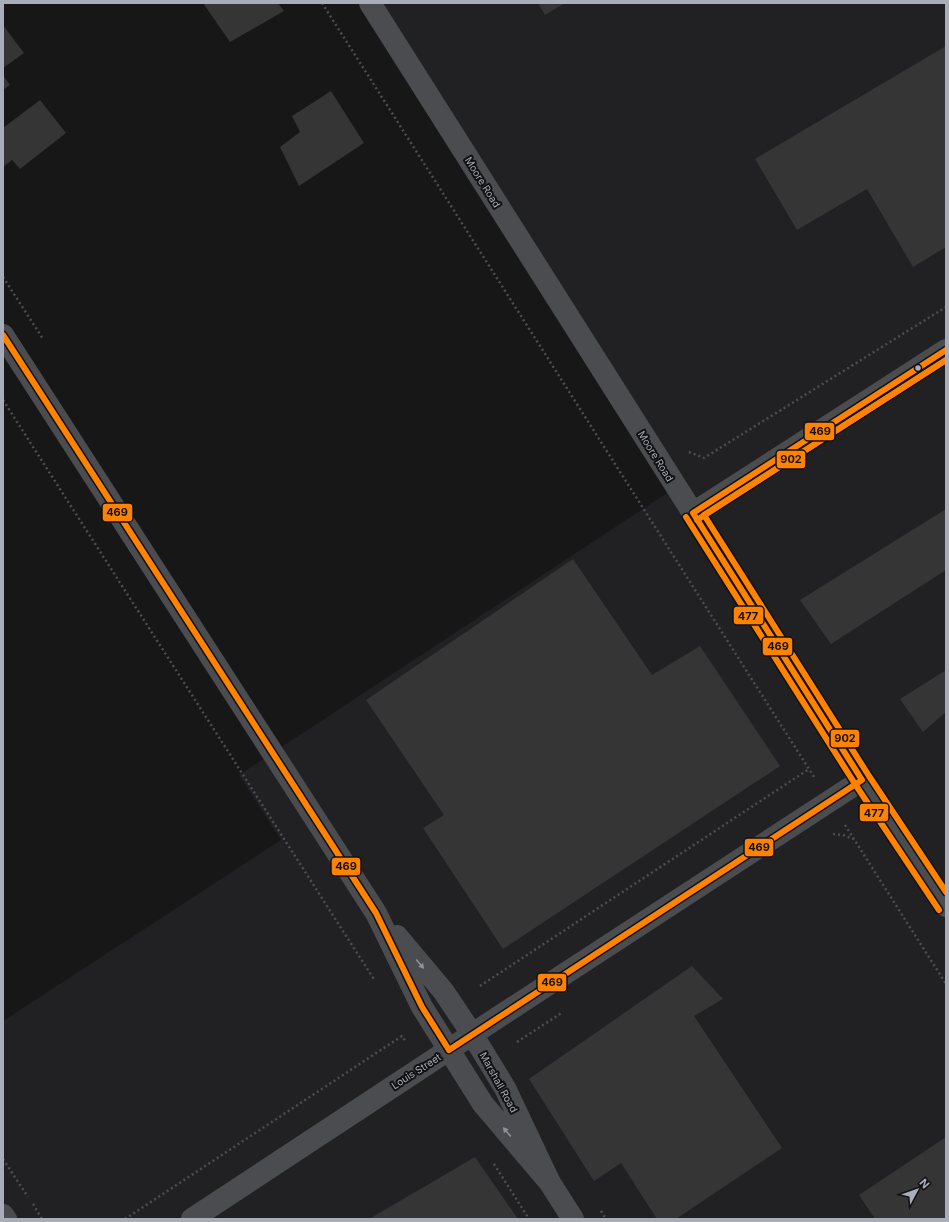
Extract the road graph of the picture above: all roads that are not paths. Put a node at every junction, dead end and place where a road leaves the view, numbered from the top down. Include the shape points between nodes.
1 (370, 3) edge
2 (3, 335) edge
3 (946, 350) edge
4 (693, 513) junction
5 (862, 780) junction
6 (946, 906) edge
7 (376, 913) junction
8 (472, 1034) junction
9 (449, 1050) junction
10 (550, 1183) junction
11 (3, 1215) edge
12 (6, 1219) edge
13 (192, 1219) edge
14 (573, 1219) edge

1 - 4 street, Moore Road
2 - 7 street, Marshall Road
3 - 4 street
4 - 5 street, Moore Road
5 - 6 street, Moore Road
5 - 8 street, Louis Street
7 -> 8 street, Marshall Road via 444,992
7 - 9 street, Marshall Road via 422,1007
8 - 9 street, Louis Street
8 - 10 street, Marshall Road via 505,1088
10 -> 9 street, Marshall Road via 483,1104
9 - 13 street, Louis Street
10 - 14 street, Marshall Road
11 - 12 street

